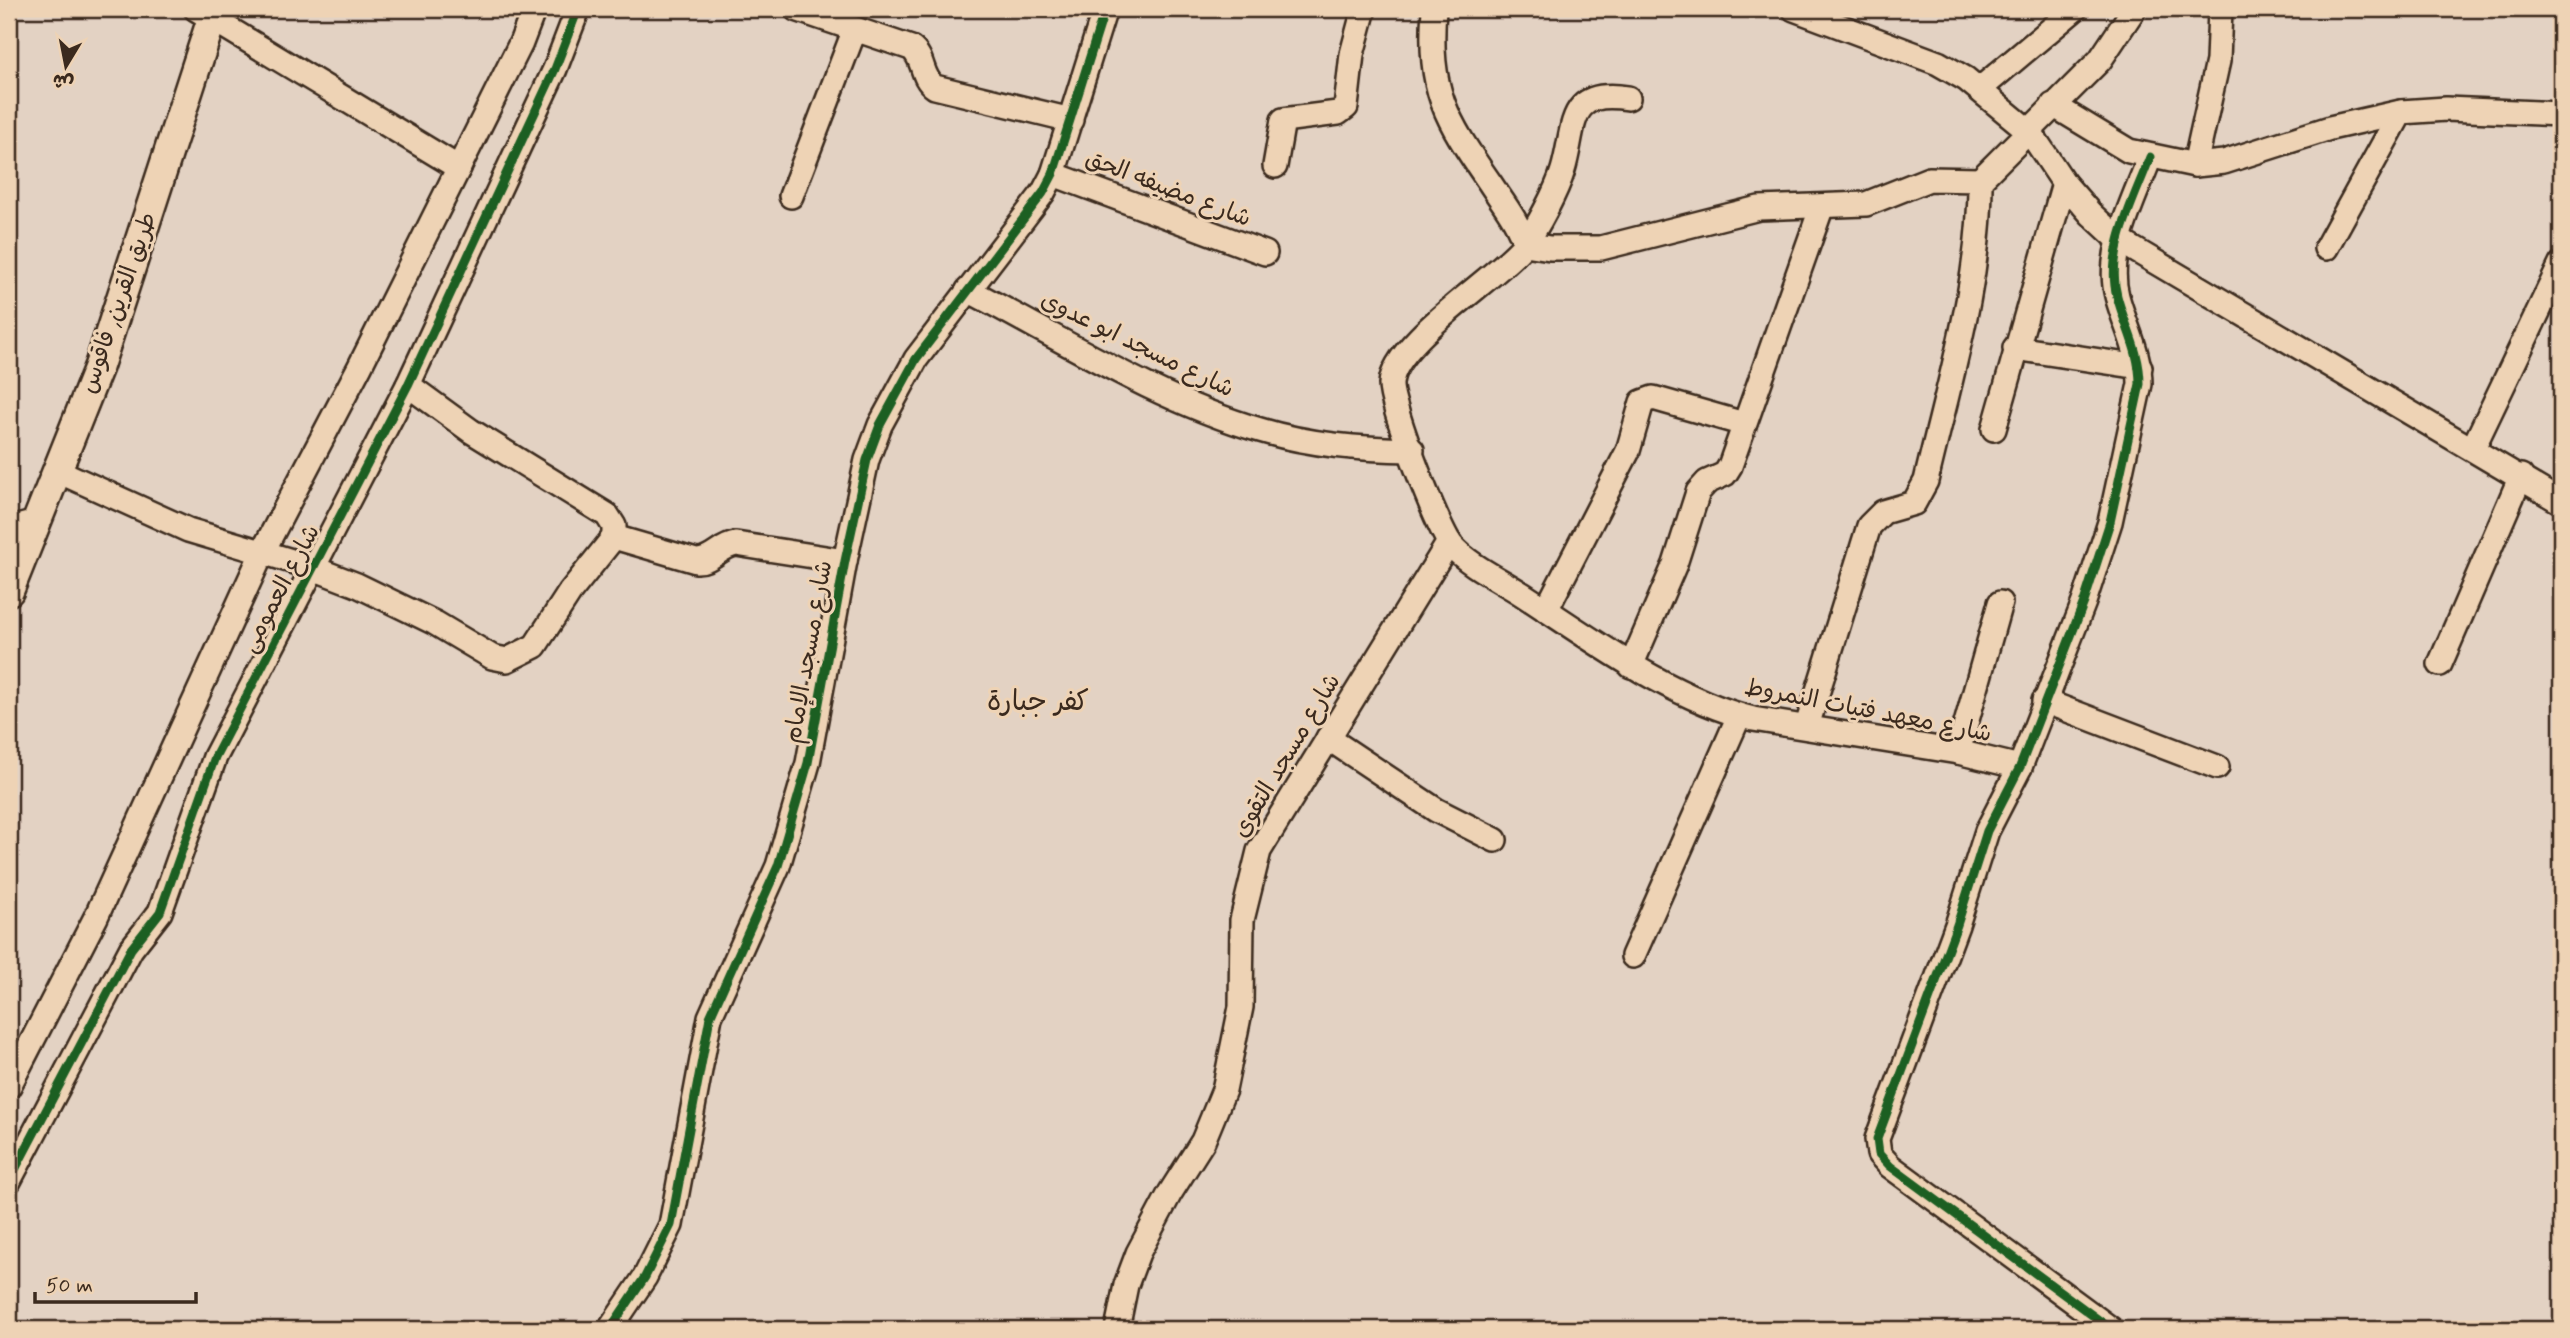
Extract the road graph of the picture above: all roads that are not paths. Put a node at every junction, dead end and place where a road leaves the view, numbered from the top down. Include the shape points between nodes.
1 (534, 9) edge
2 (578, 9) edge
3 (799, 9) edge
4 (1105, 9) edge
5 (1364, 9) edge
6 (1434, 9) edge
7 (1794, 9) edge
8 (2075, 9) edge
9 (2134, 9) edge
10 (2220, 9) edge
11 (208, 12) edge
12 (855, 29) junction
13 (1979, 89) junction
14 (1628, 98) dead end
15 (2053, 105) junction
16 (2401, 112) junction
17 (2561, 114) edge
18 (1070, 120) junction
19 (2030, 132) junction
20 (2150, 157) junction
21 (2195, 165) junction
22 (1275, 166) dead end
23 (459, 169) junction
24 (1053, 174) junction
25 (1980, 180) junction
26 (2064, 183) junction
27 (791, 196) dead end
28 (1822, 206) junction
29 (2120, 241) junction
30 (1525, 244) junction
31 (2326, 248) dead end
32 (1265, 253) dead end
33 (2561, 264) edge
34 (968, 290) junction
35 (2015, 348) junction
36 (2140, 367) junction
37 (408, 385) junction
38 (1744, 424) junction
39 (1994, 429) dead end
40 (2473, 448) junction
41 (1412, 450) junction
42 (58, 471) junction
43 (2521, 476) junction
44 (2561, 502) edge
45 (37, 522) junction
46 (9, 529) edge
47 (614, 537) junction
48 (1449, 542) junction
49 (267, 553) junction
50 (845, 561) junction
51 (309, 566) junction
52 (9, 591) edge
53 (2000, 603) dead end
54 (1546, 610) junction
55 (2440, 664) dead end
56 (1631, 666) junction
57 (2044, 701) junction
58 (1739, 716) junction
59 (1807, 726) junction
60 (1328, 738) junction
61 (1958, 752) junction
62 (2020, 767) junction
63 (2217, 768) dead end
64 (1495, 840) dead end
65 (1633, 956) dead end
66 (9, 1086) edge
67 (9, 1181) edge
68 (610, 1329) edge
69 (1117, 1329) edge
70 (2111, 1329) edge

1 - 23 street
2 - 37 street, شارع العمومى via 555,69
3 - 12 street
4 - 18 street, شارع مسجد الإمام
5 - 22 street via 1352,54 1346,107 1338,113 1283,120
6 - 30 street via 1433,74 1438,95 1456,134 1517,223
7 - 13 street via 1938,63
8 - 13 street
9 - 15 street via 2100,60
10 - 21 street via 2218,61
11 - 23 street
11 - 42 street, طريق القرين, فاقوس via 99,366
12 - 18 street via 916,51 925,77 935,87
12 - 27 street
13 - 19 street
14 - 30 street, شارع معهد فتيات النمروط via 1607,95 1588,102 1573,118 1563,172
15 - 19 street
15 - 20 street via 2129,150
16 - 17 street via 2446,109
16 - 21 street via 2330,128 2224,162
16 - 31 street
18 - 24 street, شارع مسجد الإمام
19 - 25 street
19 - 26 street
20 - 21 street
20 - 29 street
23 - 49 street
24 - 32 street, شارع مضيفه الحق
24 - 34 street, شارع مسجد الإمام
25 - 28 street via 1929,179 1876,202
25 - 59 street via 1982,215 1963,321 1926,481 1914,503 1883,512 1869,526
26 - 29 street
26 - 35 street
28 - 30 street via 1759,208 1601,248
28 - 38 street
29 - 36 street via 2114,281
29 - 40 street
30 - 41 street, شارع معهد فتيات النمروط via 1399,359 1393,372 1393,399
33 - 40 street
34 - 41 street, شارع مسجد ابو عدوى via 1213,414 1309,442
34 - 50 street, شارع مسجد الإمام via 916,359 880,425 867,460
35 - 36 street
35 - 39 street
36 - 57 street via 2129,443 2110,522
37 - 47 street via 471,431 607,514
37 - 51 street, شارع العمومى
38 - 54 street via 1653,398 1642,402 1628,451
38 - 56 street via 1725,474 1698,492 1675,564
40 - 43 street
41 - 48 street, شارع معهد فتيات النمروط
42 - 45 street, طريق القرين, فاقوس
42 - 49 street via 188,530
43 - 44 street
43 - 55 street
45 - 46 street
45 - 52 street, طريق القرين, فاقوس
47 - 50 street via 695,561 736,544
47 - 51 street via 535,646 507,660 492,657 390,600
48 - 54 street, شارع معهد فتيات النمروط
48 - 60 street, شارع مسجد التقوى
49 - 51 street
49 - 66 street via 96,917
50 - 68 street, شارع مسجد الإمام via 808,763 778,866 710,1017 671,1225 645,1277
51 - 67 street, شارع العمومى via 215,757 160,912 131,949
53 - 61 street
54 - 56 street, شارع معهد فتيات النمروط
56 - 58 street, شارع معهد فتيات النمروط
57 - 62 street
57 - 63 street
58 - 59 street, شارع معهد فتيات النمروط
58 - 65 street
59 - 61 street, شارع معهد فتيات النمروط
60 - 64 street via 1436,810
60 - 69 street, شارع مسجد التقوى via 1270,830 1251,873 1242,920 1241,1007 1224,1090 1203,1141 1138,1253
61 - 62 street, شارع معهد فتيات النمروط
62 - 70 street via 1987,831 1876,1148 1890,1166

